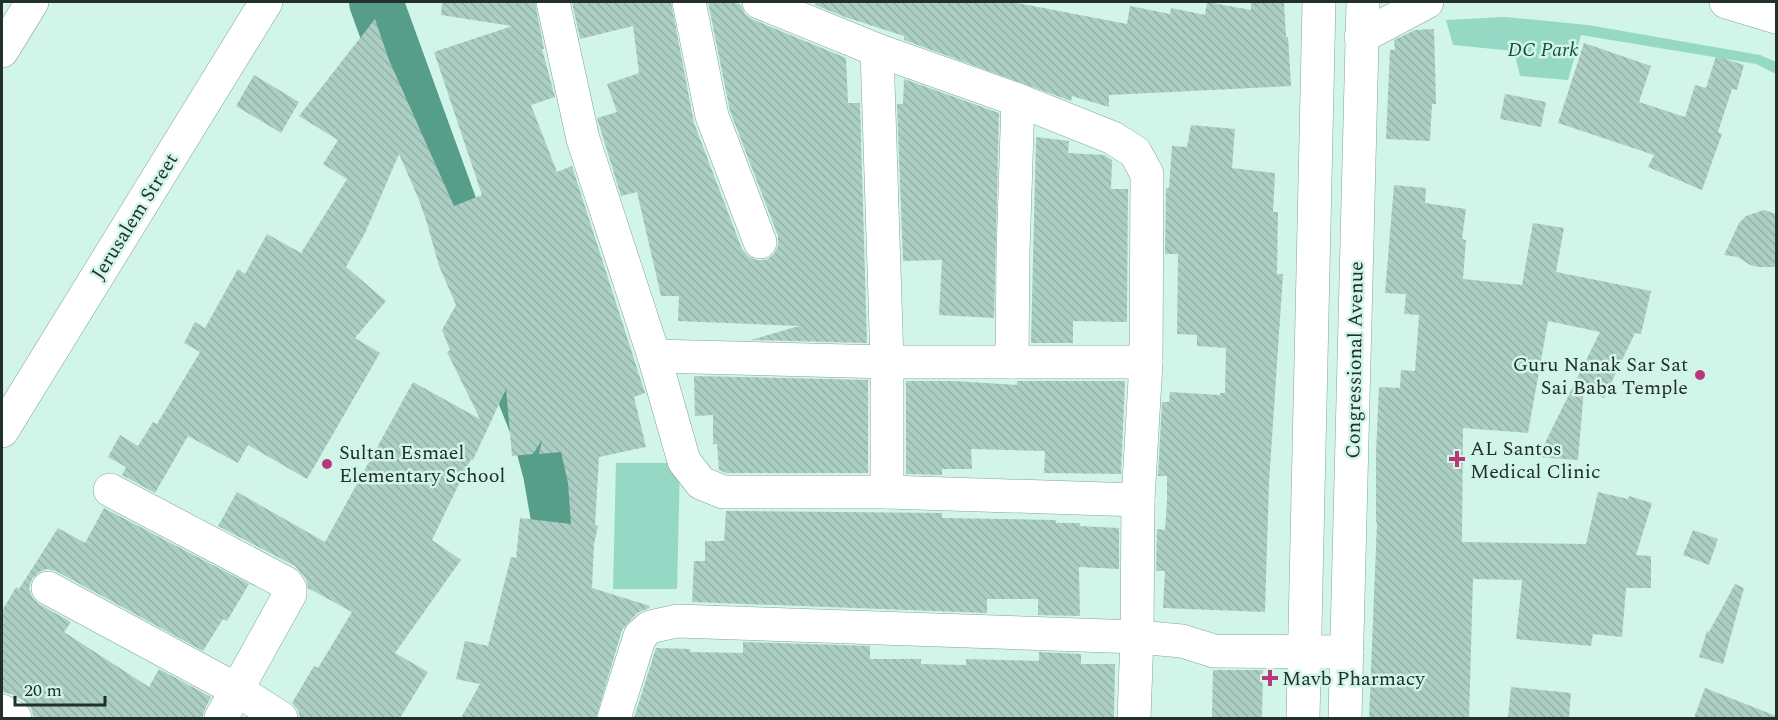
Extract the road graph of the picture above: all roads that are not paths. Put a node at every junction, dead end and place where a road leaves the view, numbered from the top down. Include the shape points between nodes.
1 (32, 2) edge
2 (266, 2) edge
3 (553, 2) edge
4 (689, 2) edge
5 (759, 2) edge
6 (1319, 2) edge
7 (1363, 2) edge
8 (1427, 2) edge
9 (1726, 2) edge
10 (1776, 17) edge
11 (1361, 37) junction
12 (877, 50) junction
13 (2, 51) edge
14 (1018, 100) junction
15 (760, 242) dead end
16 (654, 356) junction
17 (887, 362) junction
18 (1012, 362) junction
19 (1146, 362) junction
20 (2, 430) edge
21 (110, 490) dead end
22 (887, 492) junction
23 (1138, 501) junction
24 (48, 588) dead end
25 (1137, 638) junction
26 (1305, 642) junction
27 (1347, 643) junction
28 (237, 690) junction
29 (2, 711) edge
30 (15, 718) edge
31 (221, 718) edge
32 (281, 718) edge
33 (614, 718) edge
34 (1134, 718) edge
35 (1303, 718) edge
36 (1345, 718) edge

1 - 13 street
2 - 20 street, Jerusalem Street
3 - 16 street via 583,139
4 - 15 street via 712,116
5 - 12 street
6 - 26 street
7 - 11 street, Congressional Avenue
8 - 11 street
9 - 10 street
11 - 27 street, Congressional Avenue
12 - 14 street
12 - 17 street
14 - 18 street
14 - 19 street via 1113,138 1135,152 1147,174
16 - 17 street
16 - 22 street via 684,461 701,483 723,492
17 - 18 street
17 - 22 street
18 - 19 street
19 - 23 street
21 - 28 street via 286,583 290,589
22 - 23 street
23 - 25 street
24 - 28 street
25 - 26 street via 1182,641 1214,633
25 - 33 street via 677,621 650,627 640,636
25 - 34 street
26 - 27 street
26 - 35 street
27 - 36 street, Congressional Avenue
28 - 31 street
28 - 32 street
29 - 30 street

